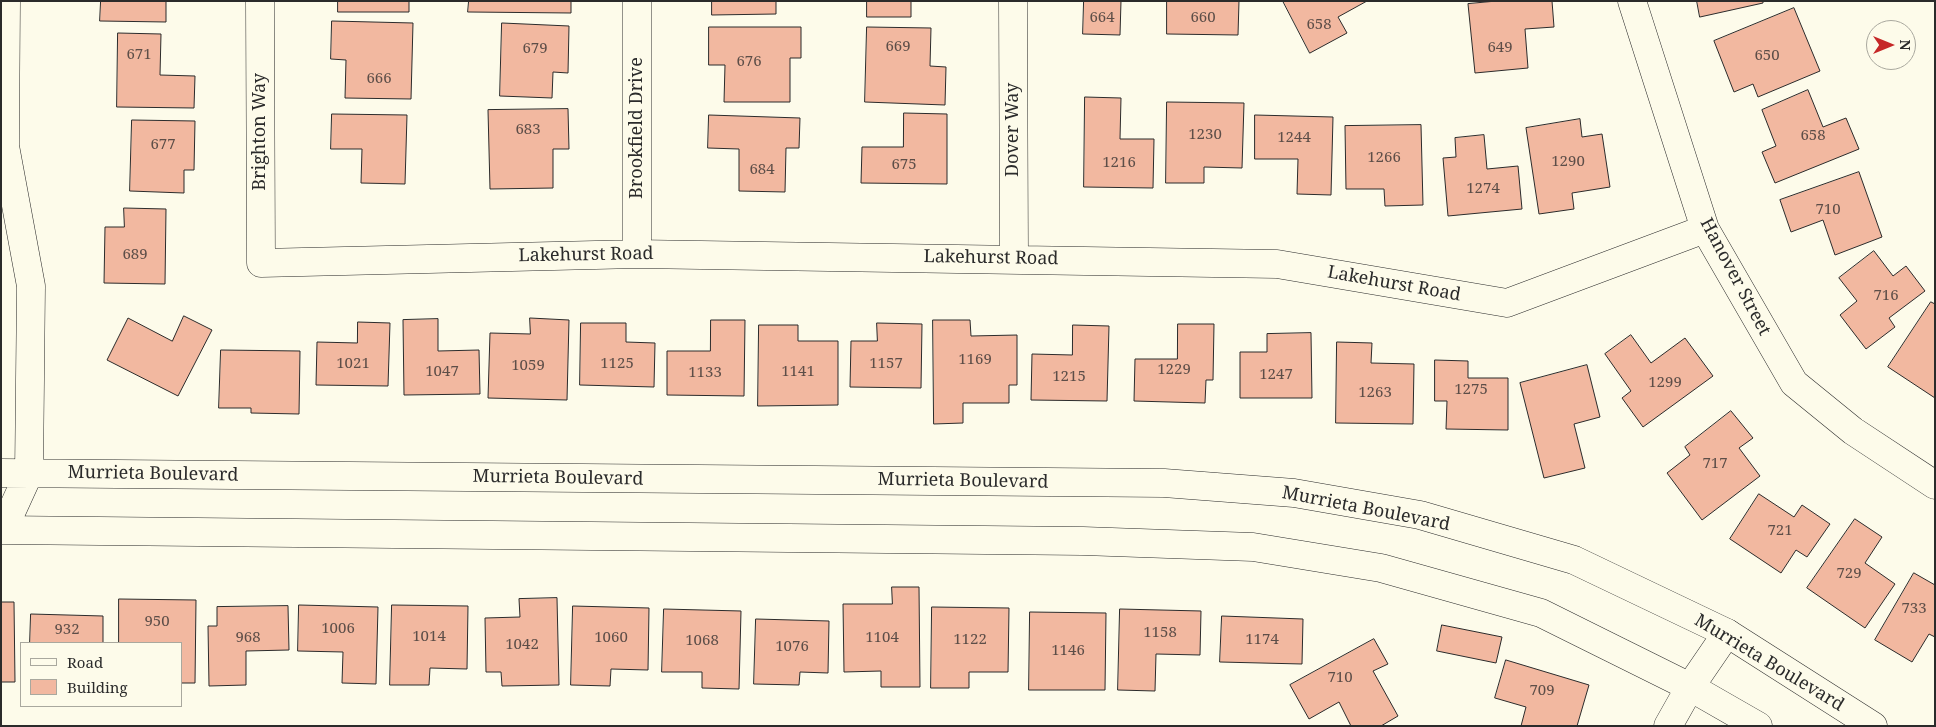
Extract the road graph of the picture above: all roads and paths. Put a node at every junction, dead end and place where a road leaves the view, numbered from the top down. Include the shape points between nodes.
1 (6, 1) edge
2 (260, 1) edge
3 (637, 1) edge
4 (1013, 1) edge
5 (1632, 1) edge
6 (5, 146) junction
7 (1, 176) edge
8 (1705, 230) junction
9 (637, 254) junction
10 (1014, 258) junction
11 (261, 263) joint
12 (29, 472) junction
13 (1, 473) edge
14 (1935, 485) edge
15 (2, 528) edge
16 (1727, 634) junction
17 (1690, 687) junction
18 (1668, 726) edge
19 (1758, 726) edge
20 (1873, 726) edge

1 - 6 main road
2 - 11 main road, Brighton Way
3 - 9 main road, Brookfield Drive
4 - 10 main road, Dover Way
5 - 8 main road, Hanover Street
6 - 7 main road
6 - 12 main road via 31,286
8 - 10 main road, Lakehurst Road via 1507,303 1277,264
8 - 14 main road, Hanover Street via 1794,383 1853,431
9 - 10 main road, Lakehurst Road
9 - 11 main road, Lakehurst Road
12 - 13 main road, Murrieta Boulevard
12 - 15 main road
12 - 16 main road, Murrieta Boulevard via 1164,483 1294,494 1420,515 1574,560
15 - 17 main road via 1083,541 1253,547 1381,568 1540,613
16 - 17 main road
16 - 20 main road, Murrieta Boulevard
17 - 18 main road
17 - 19 main road

